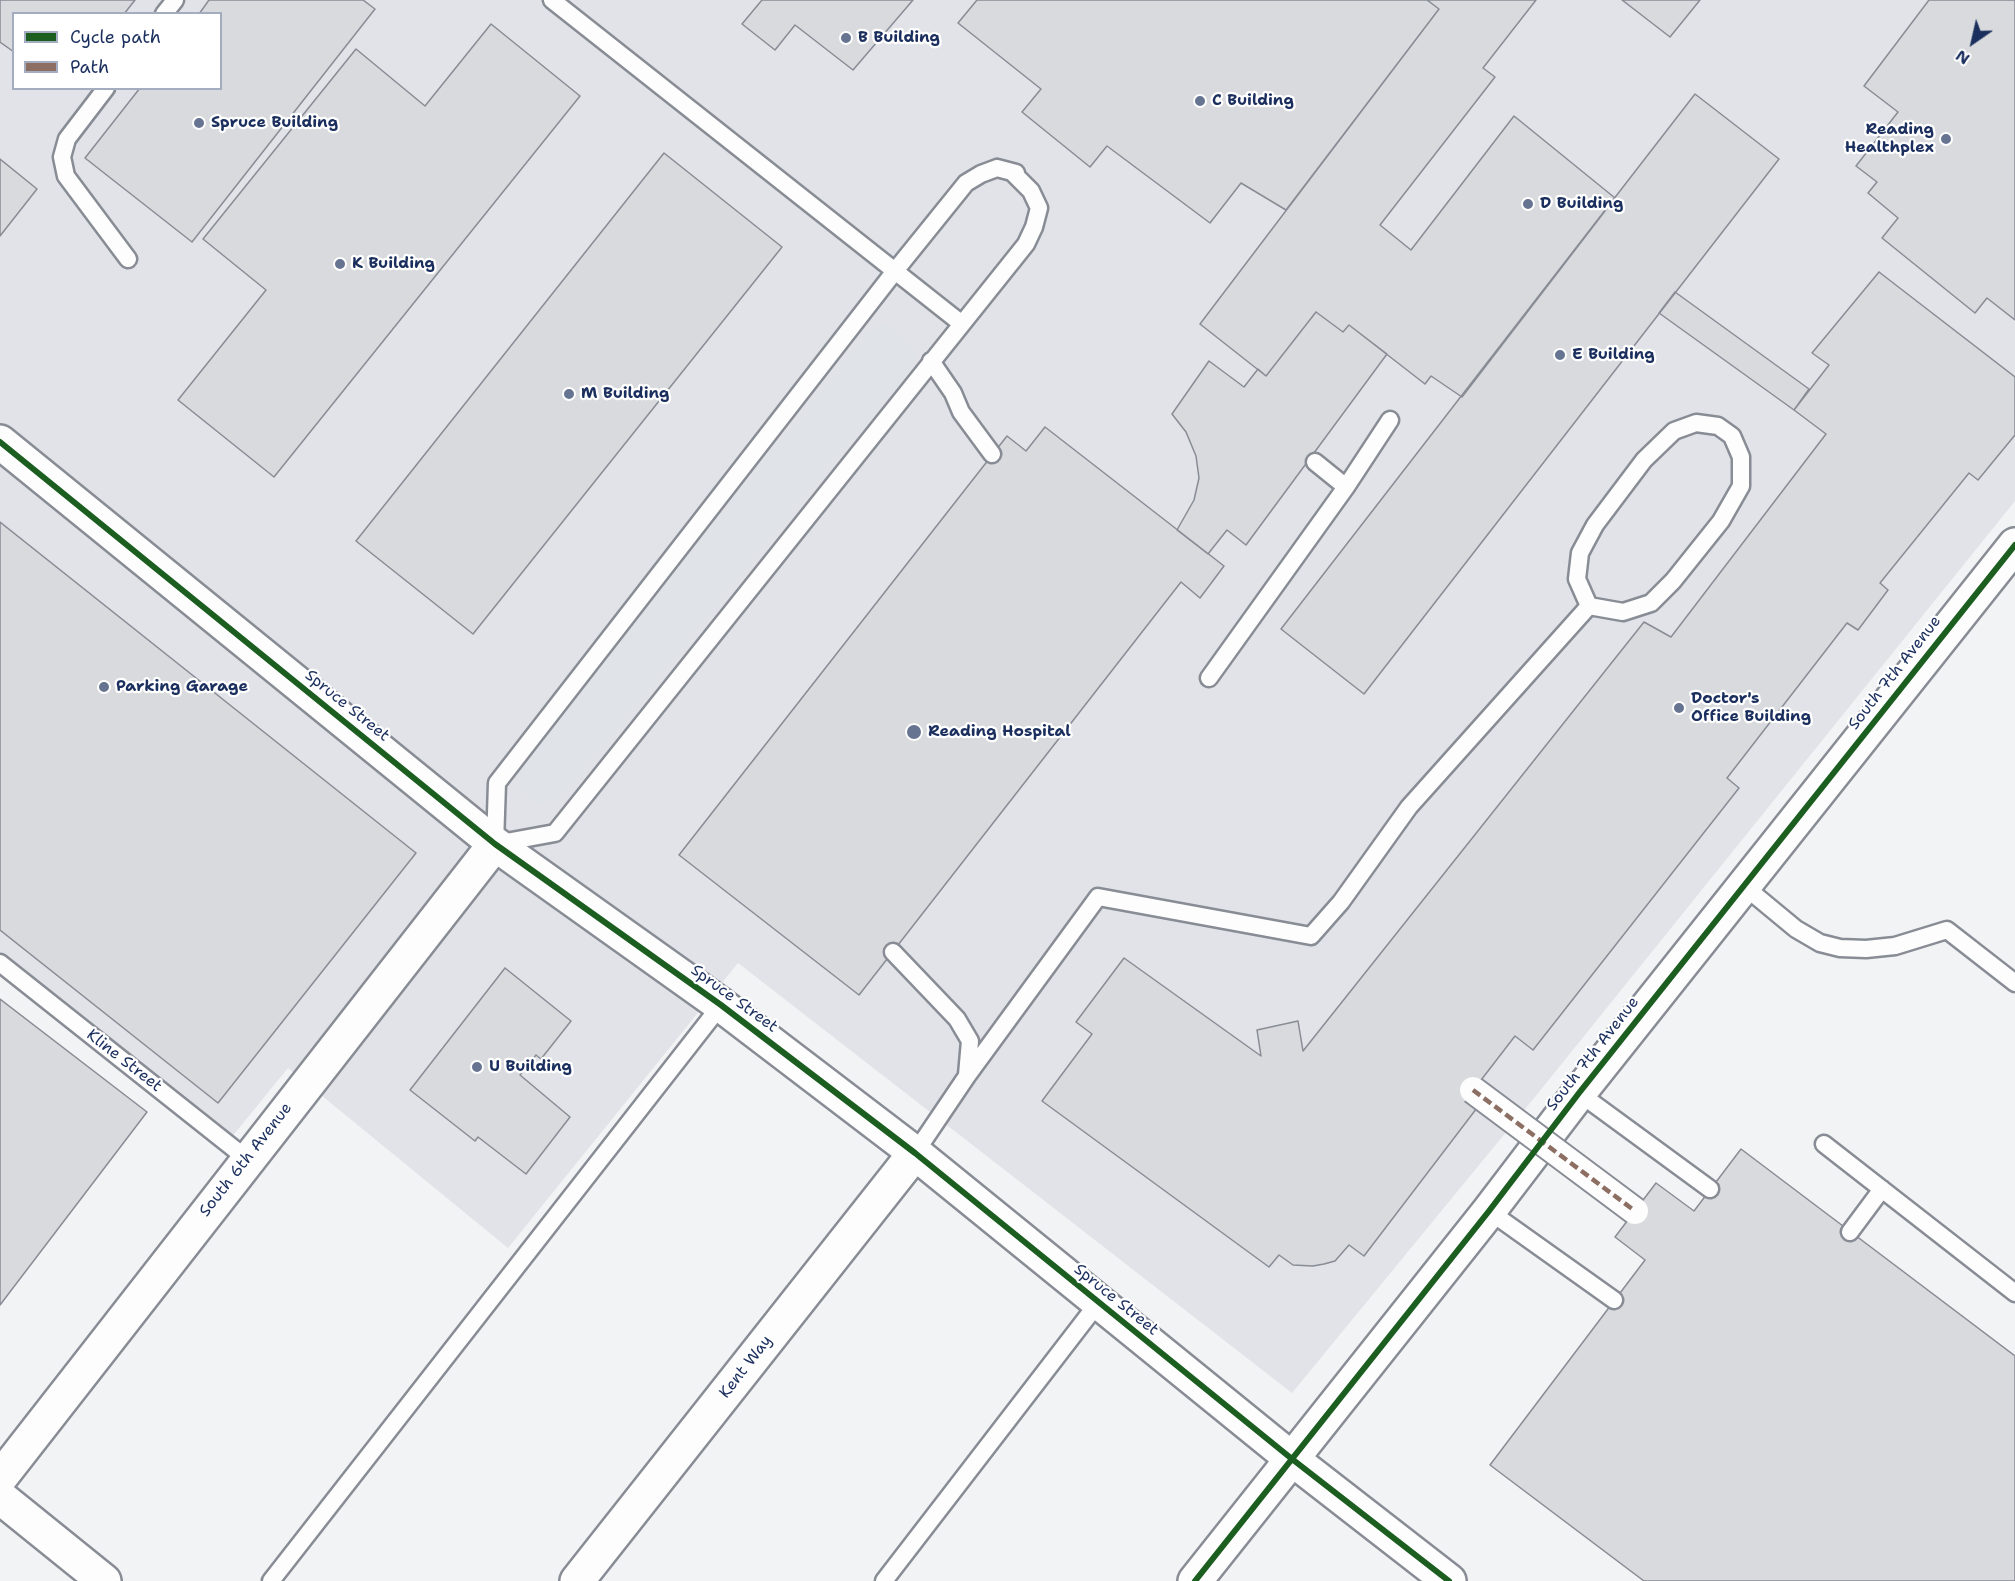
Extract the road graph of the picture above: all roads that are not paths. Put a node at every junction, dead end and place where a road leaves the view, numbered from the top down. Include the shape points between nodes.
1 (175, 0) edge
2 (552, 0) edge
3 (166, 12) edge
4 (104, 90) edge
5 (128, 259) dead end
6 (895, 271) junction
7 (962, 324) junction
8 (931, 361) junction
9 (1390, 420) dead end
10 (0, 442) edge
11 (992, 454) dead end
12 (1316, 462) dead end
13 (1346, 488) junction
14 (2015, 545) edge
15 (1589, 606) junction
16 (1209, 678) dead end
17 (495, 844) junction
18 (1744, 886) junction
19 (893, 952) dead end
20 (0, 963) edge
21 (2015, 983) edge
22 (721, 1005) junction
23 (967, 1076) junction
24 (1473, 1090) dead end
25 (1578, 1094) junction
26 (1824, 1144) dead end
27 (915, 1153) junction
28 (247, 1159) junction
29 (1710, 1189) dead end
30 (1882, 1189) junction
31 (1489, 1211) junction
32 (1635, 1211) dead end
33 (1850, 1232) dead end
34 (2015, 1293) edge
35 (1614, 1300) dead end
36 (1098, 1303) junction
37 (1292, 1459) junction
38 (0, 1478) edge
39 (0, 1497) edge
40 (104, 1581) edge
41 (271, 1581) edge
42 (578, 1581) edge
43 (885, 1581) edge
44 (1195, 1581) edge
45 (1449, 1581) edge

1 - 3 lane
2 - 6 lane
4 - 5 lane via 67,139 62,157 66,176
6 - 7 lane
6 - 7 lane via 966,183 997,168 1016,173 1039,208 1034,227 1026,244
6 - 17 lane via 497,783
7 - 8 lane
8 - 11 lane
8 - 17 lane via 555,833
9 - 13 lane
10 - 17 street, Spruce Street
12 - 13 lane
13 - 16 lane
14 - 18 street, South 7th Avenue
15 - 15 lane via 1623,612 1651,603 1673,581 1721,521 1741,486 1741,458 1732,436 1718,426 1696,423 1674,431 1644,460 1595,525 1580,553 1577,579
15 - 23 lane via 1409,807 1341,902 1311,936 1098,897
17 - 22 street, Spruce Street
17 - 28 street, South 6th Avenue
18 - 21 lane via 1796,929 1820,943 1866,949 1895,946 1947,930
18 - 25 street, South 7th Avenue
19 - 23 lane via 957,1019 970,1041
20 - 28 lane, Kline Street
22 - 27 street, Spruce Street
22 - 41 lane
23 - 27 lane
24 - 32 street, bridge
25 - 29 lane
25 - 31 street, South 7th Avenue
26 - 30 lane
27 - 36 street, Spruce Street
27 - 42 street, Kent Way
28 - 38 street, South 6th Avenue
30 - 33 lane
30 - 34 lane
31 - 35 lane
31 - 37 street, South 7th Avenue
36 - 37 street, Spruce Street
36 - 43 lane
37 - 44 street, South 7th Avenue
37 - 45 street, Spruce Street
39 - 40 street

